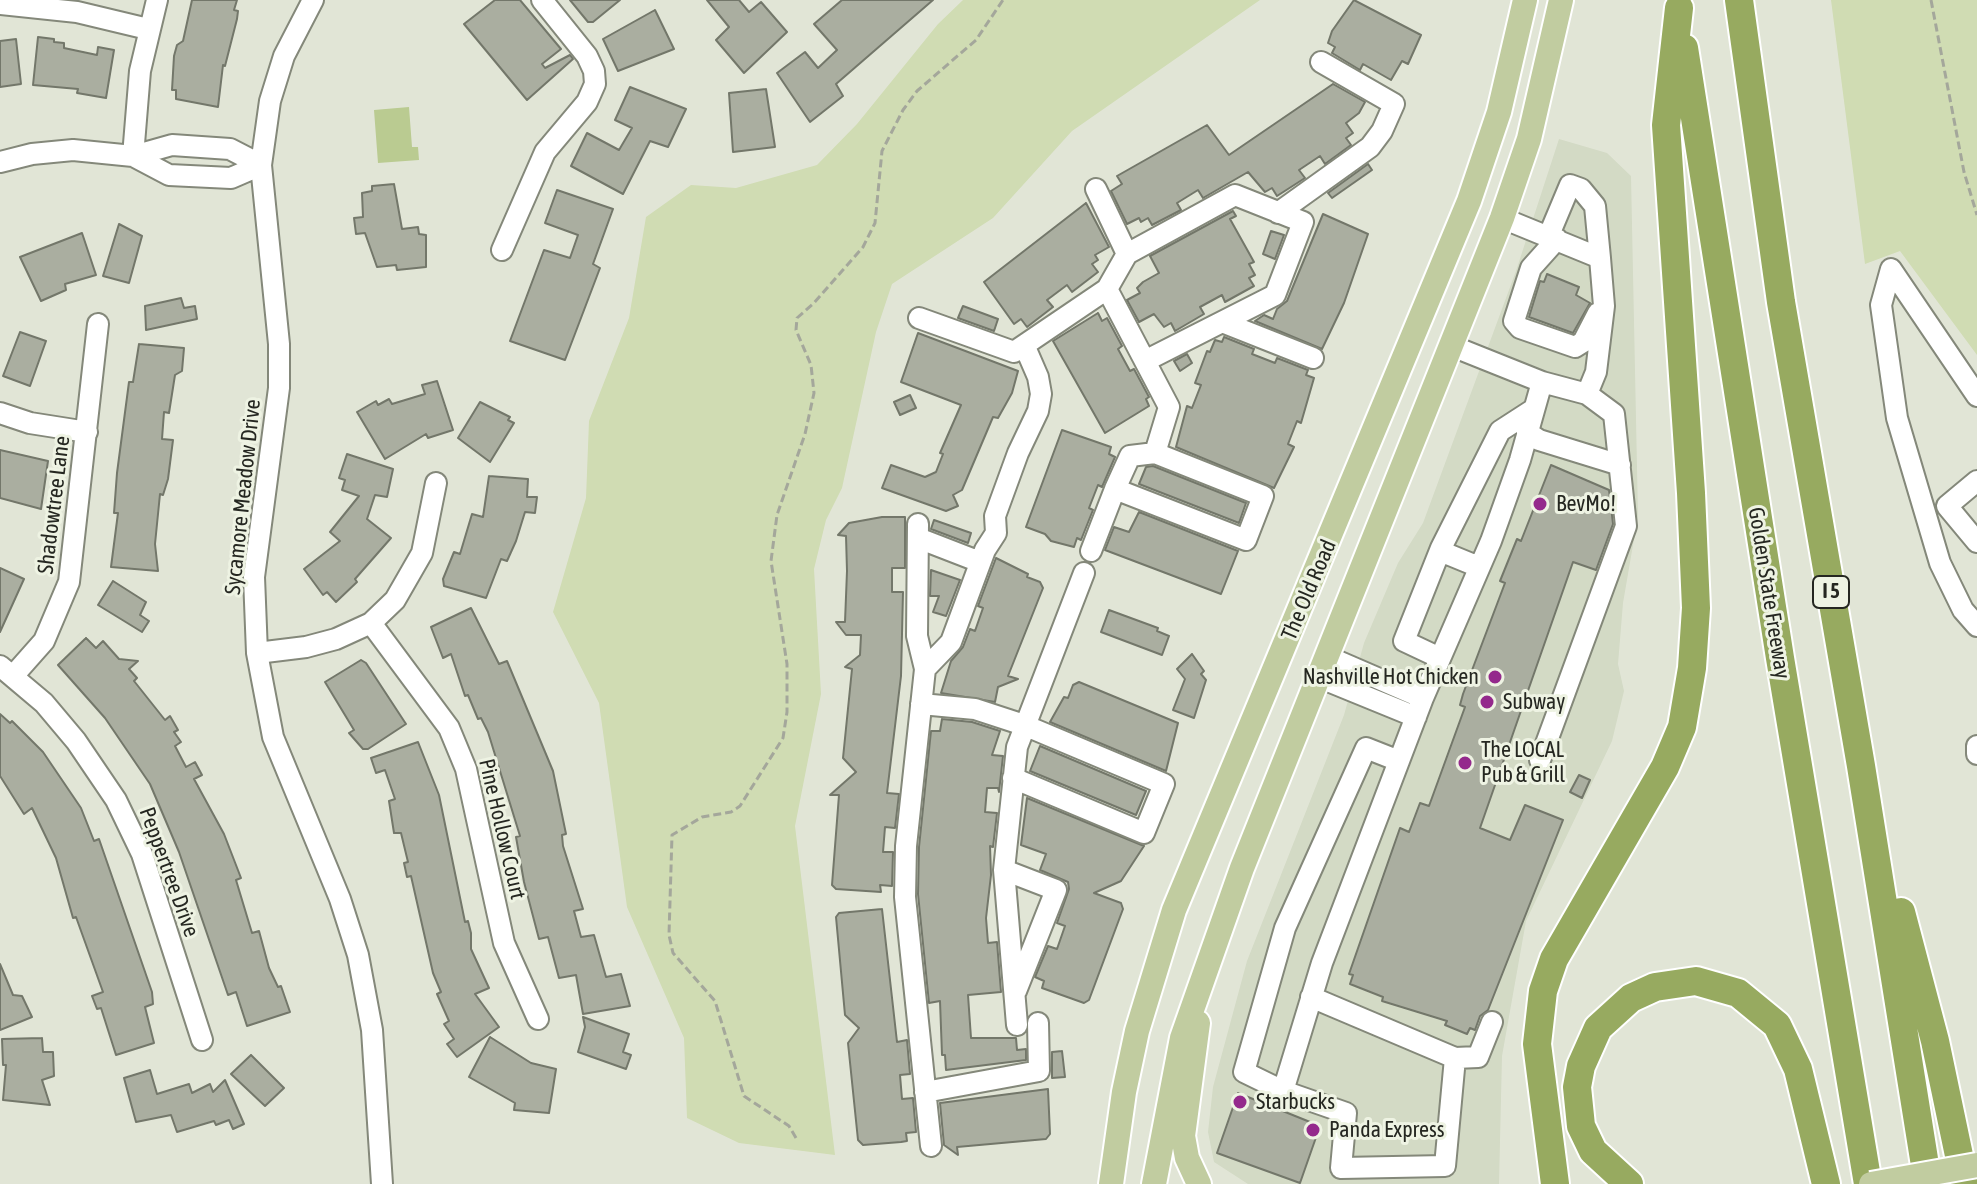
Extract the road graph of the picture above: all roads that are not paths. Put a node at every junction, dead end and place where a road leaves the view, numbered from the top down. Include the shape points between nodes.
1 (157, 0) edge
2 (313, 0) edge
3 (542, 0) edge
4 (1525, 0) edge
5 (1561, 0) edge
6 (1739, 0) edge
7 (0, 4) edge
8 (1678, 4) edge
9 (148, 29) junction
10 (1321, 62) dead end
11 (133, 156) junction
12 (0, 162) edge
13 (261, 165) junction
14 (1096, 189) dead end
15 (1278, 213) junction
16 (1502, 218) junction
17 (1553, 237) junction
18 (502, 250) dead end
19 (1127, 254) junction
20 (1600, 258) junction
21 (1107, 289) junction
22 (1604, 306) junction
23 (919, 318) dead end
24 (1222, 322) junction
25 (98, 324) dead end
26 (1452, 346) junction
27 (1025, 347) junction
28 (1313, 358) dead end
29 (1145, 361) junction
30 (1542, 382) junction
31 (1587, 394) junction
32 (1977, 396) edge
33 (1534, 409) junction
34 (0, 413) edge
35 (87, 432) junction
36 (1527, 432) junction
37 (1155, 453) junction
38 (1620, 465) junction
39 (1977, 481) edge
40 (436, 483) dead end
41 (1115, 489) junction
42 (1977, 542) edge
43 (1091, 551) dead end
44 (1440, 551) junction
45 (980, 562) junction
46 (1479, 567) junction
47 (1084, 573) dead end
48 (371, 623) junction
49 (1977, 626) edge
50 (257, 653) junction
51 (1440, 658) junction
52 (1322, 667) junction
53 (925, 669) junction
54 (6, 671) edge
55 (921, 704) junction
56 (1420, 708) junction
57 (1024, 725) junction
58 (1977, 746) edge
59 (1977, 754) edge
60 (1540, 760) dead end
61 (1399, 761) junction
62 (1861, 766) junction
63 (1013, 778) junction
64 (1004, 870) junction
65 (1200, 992) junction
66 (1015, 995) junction
67 (1311, 997) junction
68 (538, 1019) dead end
69 (1492, 1022) dead end
70 (1038, 1023) dead end
71 (1017, 1025) dead end
72 (202, 1040) dead end
73 (1455, 1058) junction
74 (1283, 1091) junction
75 (925, 1092) junction
76 (931, 1146) dead end
77 (1977, 1165) edge
78 (382, 1184) edge
79 (1111, 1184) edge
80 (1154, 1184) edge
81 (1199, 1184) edge
82 (1555, 1184) edge
83 (1629, 1184) edge
84 (1826, 1184) edge
85 (1869, 1184) edge
86 (1928, 1184) edge
87 (1965, 1184) edge

1 - 9 street
2 - 13 street, Sycamore Meadow Drive via 284,56 270,101
3 - 18 street via 587,56 595,84 587,102 545,152
4 - 79 main road, The Old Road via 1499,112 1469,201 1174,910 1137,1031
5 - 16 main road, The Old Road via 1529,139
6 - 62 highway, I 5 via 1781,302
7 - 9 street via 77,12
8 - 82 highway via 1666,125 1691,493 1696,608 1692,668 1682,727 1665,767 1554,959 1543,991 1537,1044
8 - 85 highway, Golden State Freeway
9 - 11 street
10 - 15 street via 1394,104 1370,147
11 - 12 street via 73,150
11 - 13 street via 172,145 230,149
11 - 13 street via 169,175 231,178
13 - 50 street, Sycamore Meadow Drive via 279,388 254,577
14 - 19 street
15 - 19 street via 1235,195
15 - 24 street via 1303,222 1275,295
16 - 17 street
16 - 26 main road, The Old Road
17 - 20 street
17 - 20 street via 1570,185 1581,189 1595,206
17 - 22 street via 1531,268 1514,321 1575,347
19 - 21 street
20 - 22 street
21 - 27 street
21 - 29 street
22 - 31 street via 1596,372
23 - 27 street via 1014,352
24 - 28 street
24 - 29 street
25 - 35 street, Shadowtree Lane
26 - 30 street
26 - 52 main road, The Old Road
27 - 45 street via 1041,394 995,516 996,533
29 - 37 street via 1169,407
30 - 31 street
30 - 33 street
31 - 38 street via 1614,414
32 - 49 street via 1891,269 1881,305 1897,418 1940,563
33 - 36 street
33 - 44 street via 1500,431
34 - 35 street
35 - 54 street, Shadowtree Lane via 69,582 44,641
36 - 38 street
36 - 46 street
37 - 41 street via 1130,456
37 - 41 street via 1263,496 1246,540
38 - 60 street via 1626,526
39 - 42 street via 1947,506
40 - 48 street via 422,553 395,600
41 - 43 street
44 - 46 street
44 - 51 street via 1404,641
45 - 53 street via 951,642
45 - 53 street via 918,531 917,636
46 - 51 street
47 - 57 street
48 - 50 street via 306,647
48 - 68 street, Pine Hollow Court via 455,742 466,769 504,943
50 - 78 street, Sycamore Meadow Drive via 273,737 358,955 372,1030
51 - 56 street
52 - 56 street
52 - 65 main road, The Old Road via 1242,868
53 - 55 street
54 - 72 street, Peppertree Drive via 44,703 116,800 142,854
55 - 57 street via 975,709
55 - 75 street via 905,897
56 - 61 street
57 - 63 street
57 - 63 street via 1164,784 1144,833
58 - 59 street
61 - 67 street
61 - 74 street via 1366,748 1285,928 1244,1072
62 - 86 highway, I 5
62 - 87 highway via 1935,1041
63 - 64 street
64 - 66 street
64 - 66 street via 1056,890
65 - 80 main road, The Old Road via 1171,1083
65 - 81 main road via 1183,1126 1187,1158
66 - 71 street
67 - 73 street
67 - 74 street
69 - 73 street via 1478,1057
70 - 75 street via 1039,1071
73 - 74 street via 1445,1166 1341,1168 1346,1113
75 - 76 street
77 - 85 main road, bridge
83 - 84 highway via 1593,1151 1581,1126 1581,1066 1598,1028 1631,998 1674,982 1696,981 1738,993 1777,1025 1798,1069

